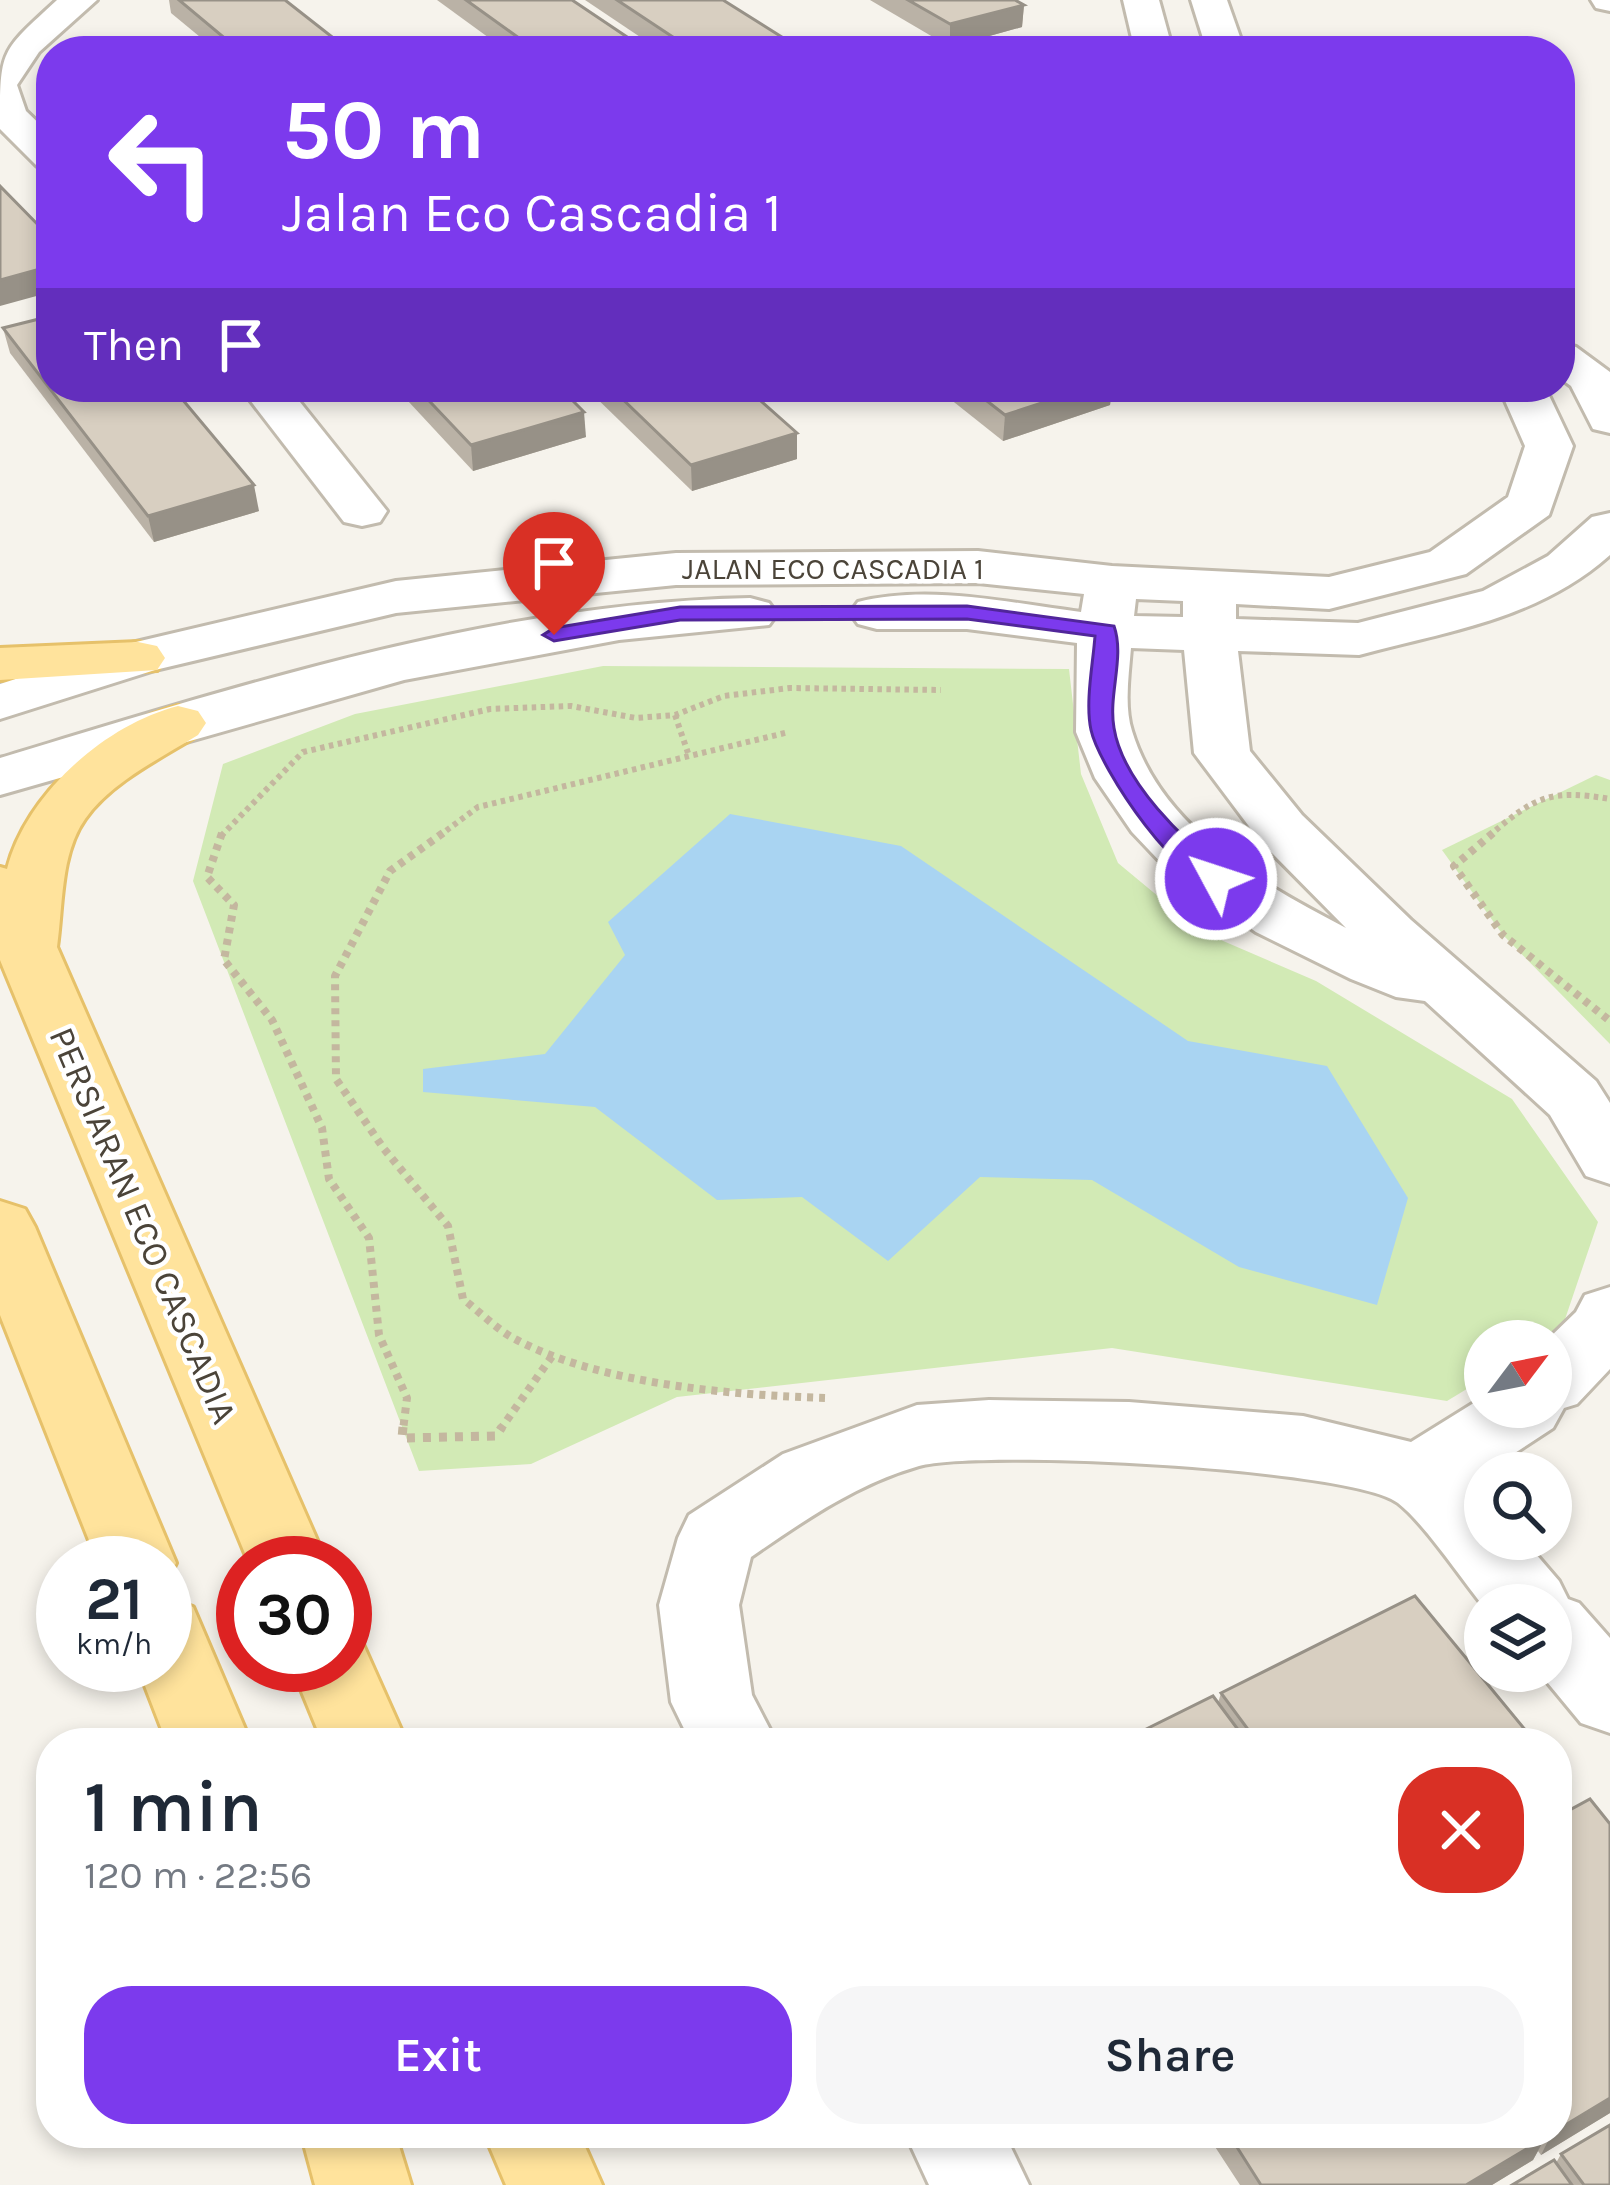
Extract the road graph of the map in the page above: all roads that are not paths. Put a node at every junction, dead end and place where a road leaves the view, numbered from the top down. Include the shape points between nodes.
1 (79, 0) edge
2 (1141, 0) edge
3 (1209, 0) edge
4 (1149, 36) edge
5 (1221, 36) edge
6 (0, 85) edge
7 (36, 142) edge
8 (1575, 367) edge
9 (275, 402) edge
10 (1529, 402) edge
11 (1610, 418) edge
12 (362, 511) dead end
13 (1610, 528) edge
14 (396, 597) junction
15 (1109, 606) junction
16 (1210, 610) junction
17 (232, 636) junction
18 (428, 656) junction
19 (138, 658) junction
20 (0, 664) edge
21 (270, 696) junction
22 (0, 702) edge
23 (178, 723) junction
24 (1222, 753) junction
25 (1118, 764) junction
26 (0, 777) edge
27 (13, 917) edge
28 (1466, 1000) junction
29 (1610, 1159) edge
30 (0, 1227) edge
31 (1610, 1315) edge
32 (1572, 1362) edge
33 (1494, 1428) edge
34 (1420, 1475) junction
35 (126, 1536) edge
36 (277, 1536) edge
37 (1513, 1584) edge
38 (1572, 1653) edge
39 (189, 1692) edge
40 (343, 1692) edge
41 (1610, 1697) edge
42 (203, 1728) edge
43 (359, 1728) edge
44 (727, 1728) edge
45 (352, 2148) edge
46 (538, 2148) edge
47 (960, 2148) edge
48 (363, 2185) edge
49 (554, 2185) edge
50 (981, 2185) edge

1 - 6 street via 25,44
2 - 4 street
3 - 5 street
6 - 7 street via 8,115
8 - 11 street via 1591,378
9 - 12 street
10 - 16 street, JALAN ECO CASCADIA 1 via 1549,446 1531,504 1448,563 1329,593
13 - 16 street, JALAN ECO CASCADIA 1 via 1566,567 1502,602 1359,639
14 - 15 street, JALAN ECO CASCADIA 1 via 676,569 978,566
14 - 17 street, JALAN ECO CASCADIA 1
14 - 18 street
15 - 16 street, JALAN ECO CASCADIA 1
15 - 18 street, JALAN ECO CASCADIA 1 via 680,614
15 - 25 street via 1102,729
16 - 24 street
17 - 19 street, JALAN ECO CASCADIA 1
17 - 21 street
18 - 21 street, JALAN ECO CASCADIA 1
19 - 20 main road
19 - 22 street, JALAN ECO CASCADIA 1
21 - 23 street, JALAN ECO CASCADIA 1
23 - 26 street, JALAN ECO CASCADIA 1
23 - 27 main road via 63,807
24 - 25 street
24 - 28 street via 1281,828
25 - 28 street via 1163,835 1216,879 1353,958
27 - 36 main road, PERSIARAN ECO CASCADIA
28 - 29 street via 1573,1098
30 - 35 main road
31 - 32 street
33 - 34 street
34 - 37 street
34 - 44 street via 1303,1447 1129,1432 917,1435 810,1476 717,1538 700,1605 712,1702
38 - 41 street
39 - 42 main road
40 - 43 main road
45 - 48 main road
46 - 49 main road
47 - 50 street

